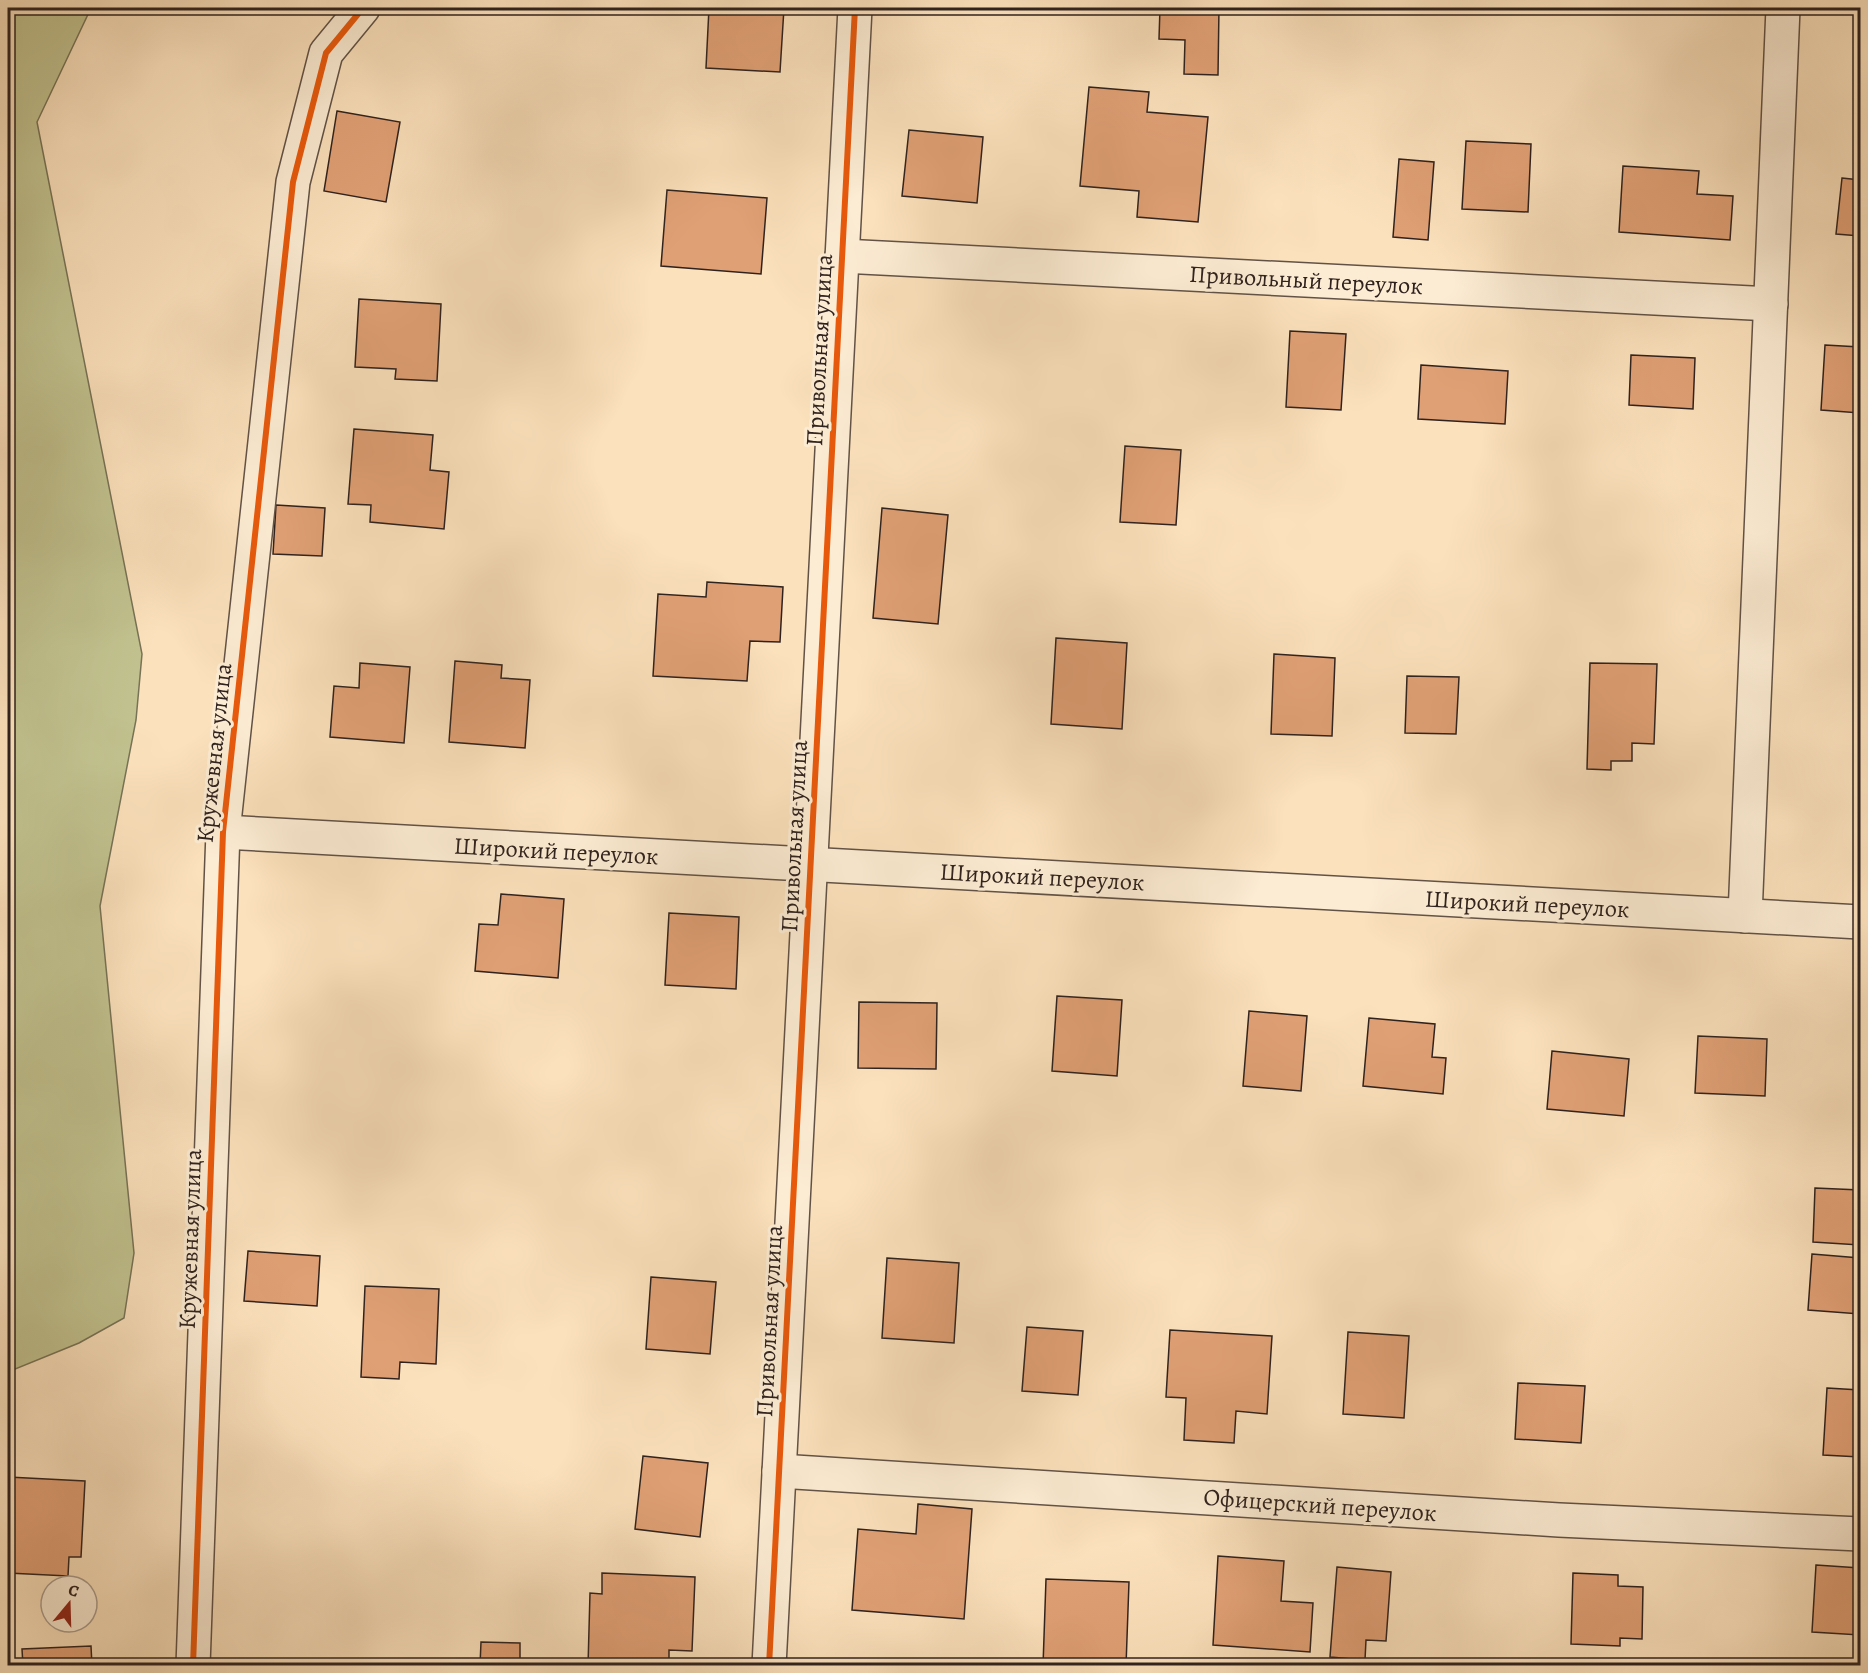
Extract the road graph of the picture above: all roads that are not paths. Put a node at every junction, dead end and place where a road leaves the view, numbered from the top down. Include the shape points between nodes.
1 (363, 8) edge
2 (855, 8) edge
3 (1783, 8) edge
4 (842, 256) junction
5 (1771, 304) junction
6 (223, 832) junction
7 (810, 865) junction
8 (1745, 916) junction
9 (1860, 922) edge
10 (779, 1471) junction
11 (1860, 1534) edge
12 (193, 1665) edge
13 (769, 1665) edge

1 - 6 street, Кружевная улица via 326,53 293,183
2 - 4 street, Привольная улица
3 - 5 street
4 - 5 street, Привольный переулок
4 - 7 street, Привольная улица
5 - 8 street
6 - 7 street, Широкий переулок
6 - 12 street, Кружевная улица
7 - 8 street, Широкий переулок
7 - 10 street, Привольная улица
8 - 9 street, Широкий переулок
10 - 11 street, Офицерский переулок via 1559,1520
10 - 13 street, Привольная улица

